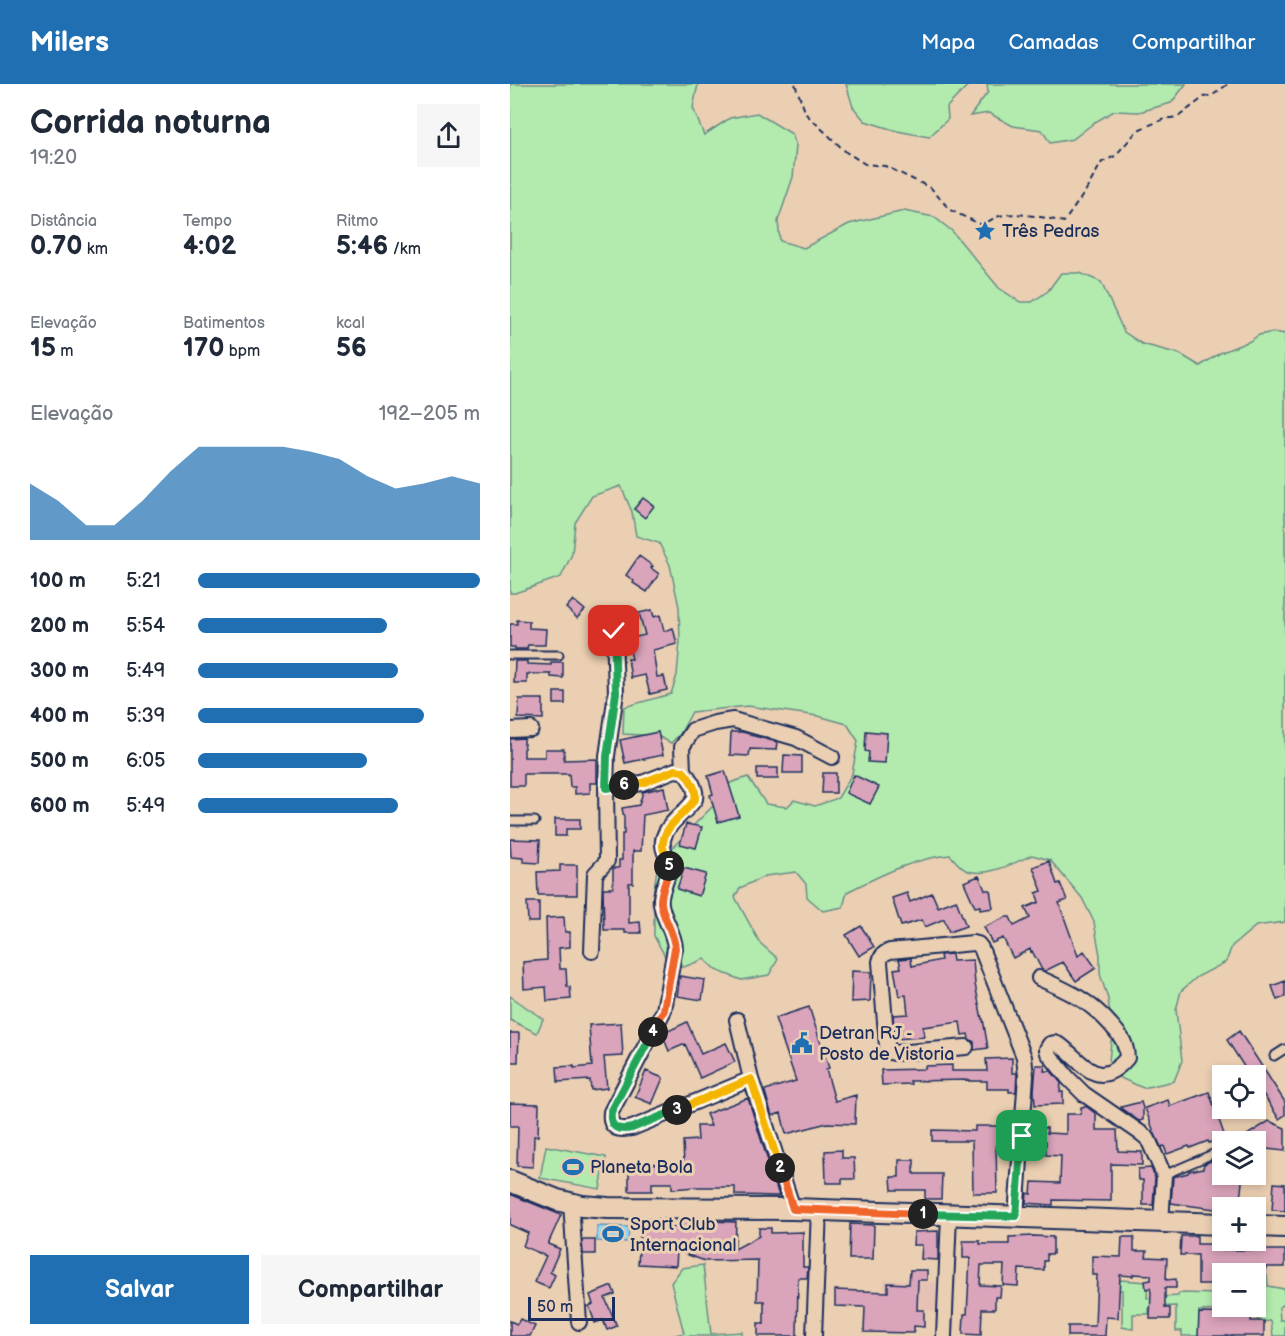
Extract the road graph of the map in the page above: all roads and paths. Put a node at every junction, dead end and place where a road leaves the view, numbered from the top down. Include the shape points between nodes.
1 (795, 84) edge
2 (1228, 84) edge
3 (600, 618) dead end
4 (510, 655) edge
5 (559, 655) dead end
6 (531, 729) dead end
7 (510, 730) edge
8 (832, 757) dead end
9 (683, 771) junction
10 (606, 788) junction
11 (535, 820) dead end
12 (510, 821) edge
13 (592, 951) dead end
14 (1039, 978) dead end
15 (737, 1020) dead end
16 (966, 1047) dead end
17 (1285, 1049) edge
18 (1274, 1056) dead end
19 (751, 1079) junction
20 (1212, 1154) edge
21 (1164, 1175) junction
22 (510, 1180) edge
23 (571, 1203) junction
24 (793, 1209) junction
25 (819, 1210) junction
26 (949, 1215) junction
27 (1016, 1216) junction
28 (1161, 1223) junction
29 (1212, 1224) edge
30 (1266, 1226) edge
31 (1285, 1227) edge
32 (579, 1322) dead end
33 (814, 1336) edge
34 (944, 1336) edge

1 - 2 path via 806,114 846,152 865,164 885,166 931,188 950,210 982,225 1000,215 1018,214 1064,222 1102,162 1115,156 1138,130 1178,117
3 - 10 street via 614,631 616,693
4 - 5 lane
6 - 7 street
8 - 9 street via 796,738 733,720 693,730 682,747
9 - 10 street
9 - 19 street via 696,795 663,839 669,864 661,904 675,948 664,1010 610,1119 618,1129 632,1128
10 - 13 street via 607,861 595,874
11 - 12 lane
14 - 21 street via 1090,1004 1123,1038 1126,1058 1118,1068 1102,1075 1086,1068 1055,1043 1047,1049 1084,1094 1148,1139
15 - 19 street
16 - 27 street via 890,1052 880,962 884,953 973,943 981,948 1024,1057
17 - 18 lane
19 - 24 street
20 - 21 lane
21 - 28 street
22 - 23 main road
23 - 24 main road via 608,1208
23 - 32 street
24 - 25 main road
25 - 26 main road
25 - 33 street
26 - 27 main road
26 - 34 street
27 - 28 main road
28 - 29 main road
30 - 31 main road

